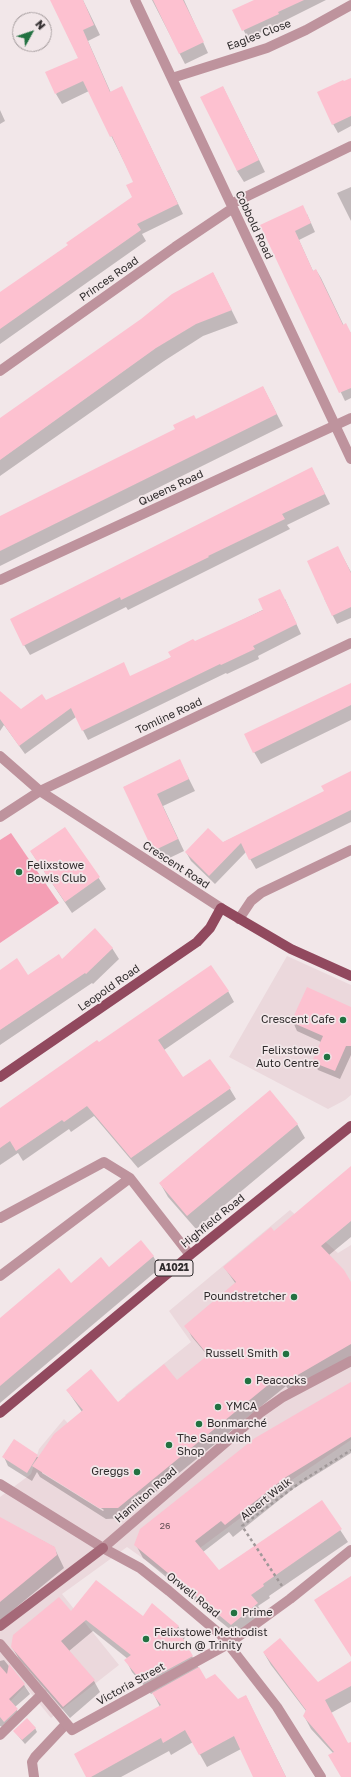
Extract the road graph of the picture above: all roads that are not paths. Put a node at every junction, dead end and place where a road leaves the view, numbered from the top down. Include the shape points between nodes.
1 (135, 0) edge
2 (351, 5) edge
3 (172, 78) junction
4 (351, 146) edge
5 (232, 206) junction
6 (0, 371) edge
7 (351, 418) edge
8 (335, 426) junction
9 (351, 459) edge
10 (0, 580) edge
11 (351, 643) edge
12 (0, 756) edge
13 (40, 791) junction
14 (0, 817) edge
15 (351, 850) edge
16 (221, 908) junction
17 (239, 919) junction
18 (351, 976) edge
19 (0, 1077) edge
20 (351, 1126) edge
21 (130, 1178) junction
22 (0, 1218) edge
23 (190, 1255) junction
24 (0, 1276) edge
25 (351, 1361) edge
26 (0, 1413) edge
27 (0, 1484) edge
28 (103, 1548) junction
29 (351, 1550) edge
30 (0, 1626) edge
31 (0, 1644) edge
32 (228, 1644) junction
33 (42, 1694) junction
34 (66, 1724) junction
35 (0, 1735) edge
36 (34, 1777) edge
37 (321, 1777) edge

1 - 3 street, Cobbold Road
2 - 3 street, Eagles Close via 267,48
3 - 5 street, Cobbold Road
4 - 5 street, Princes Road
5 - 6 street, Princes Road
5 - 8 street, Cobbold Road
7 - 8 street, Queens Road
8 - 9 street, Cobbold Road
8 - 10 street, Queens Road
11 - 13 street, Tomline Road
12 - 13 street, Crescent Road
13 - 14 street, Tomline Road
13 - 16 street, Crescent Road
15 - 17 street via 251,900
16 - 17 main road, Crescent Road
16 - 19 main road, Leopold Road via 210,928 197,942
17 - 18 main road, Crescent Road via 291,949
20 - 23 main road, Highfield Road / A1021
21 - 22 street via 104,1162
21 - 23 street
21 - 24 street
23 - 26 main road, Highfield Road / A1021
25 - 28 street, Hamilton Road via 283,1397 260,1413
27 - 28 street, Orwell Road
28 - 30 main road, Hamilton Road
28 - 32 street, Orwell Road via 140,1568 212,1626
29 - 32 street, Victoria Street
31 - 33 street
32 - 34 street, Victoria Street via 72,1730
32 - 37 street, Orwell Road via 277,1707
33 - 34 street
33 - 35 street
34 - 36 street via 35,1757 32,1762

